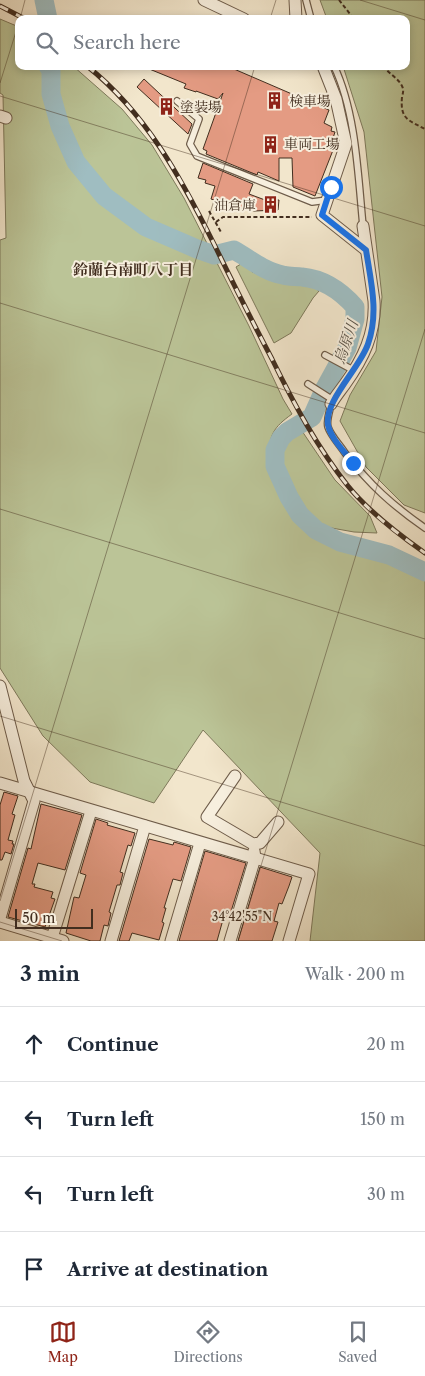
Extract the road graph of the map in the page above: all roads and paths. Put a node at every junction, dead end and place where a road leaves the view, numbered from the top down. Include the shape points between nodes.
1 (204, 0) edge
2 (296, 0) edge
3 (306, 0) edge
4 (339, 0) edge
5 (236, 15) edge
6 (296, 15) edge
7 (310, 15) edge
8 (351, 15) edge
9 (325, 70) edge
10 (336, 70) edge
11 (387, 70) edge
12 (177, 101) dead end
13 (425, 129) edge
14 (327, 200) junction
15 (209, 211) dead end
16 (322, 215) junction
17 (216, 222) junction
18 (363, 226) joint
19 (221, 232) dead end
20 (366, 250) junction
21 (325, 355) dead end
22 (352, 369) junction
23 (311, 386) dead end
24 (331, 400) junction
25 (425, 528) edge
26 (0, 686) edge
27 (235, 776) dead end
28 (0, 783) edge
29 (30, 792) junction
30 (91, 810) junction
31 (278, 822) dead end
32 (144, 826) junction
33 (200, 842) junction
34 (253, 844) junction
35 (255, 858) junction
36 (0, 920) edge
37 (55, 940) edge
38 (111, 941) edge
39 (171, 941) edge
40 (230, 941) edge
41 (289, 941) edge

1 - 5 street
2 - 6 street
3 - 7 lane
4 - 8 path
9 - 14 street via 336,99 346,144
10 - 18 lane via 353,136
11 - 13 path via 403,89 402,105 406,119
12 - 14 lane via 199,119 190,144 197,156 312,202
14 - 16 street
15 - 17 path
16 - 17 path via 223,217
16 - 20 street
17 - 19 path
18 - 20 street
20 - 22 street via 374,313 367,346
21 - 22 lane
22 - 24 street
23 - 24 lane
24 - 25 lane via 328,426 335,439 372,486
26 - 29 street via 24,782
27 - 34 street via 207,817
28 - 29 street
29 - 30 street
29 - 36 street via 34,800
30 - 32 street
30 - 37 street
31 - 34 street via 260,843
32 - 33 street
32 - 38 street
33 - 35 street
33 - 39 street
34 - 35 street
35 - 40 street
35 - 41 street via 309,874
36 - 37 street

